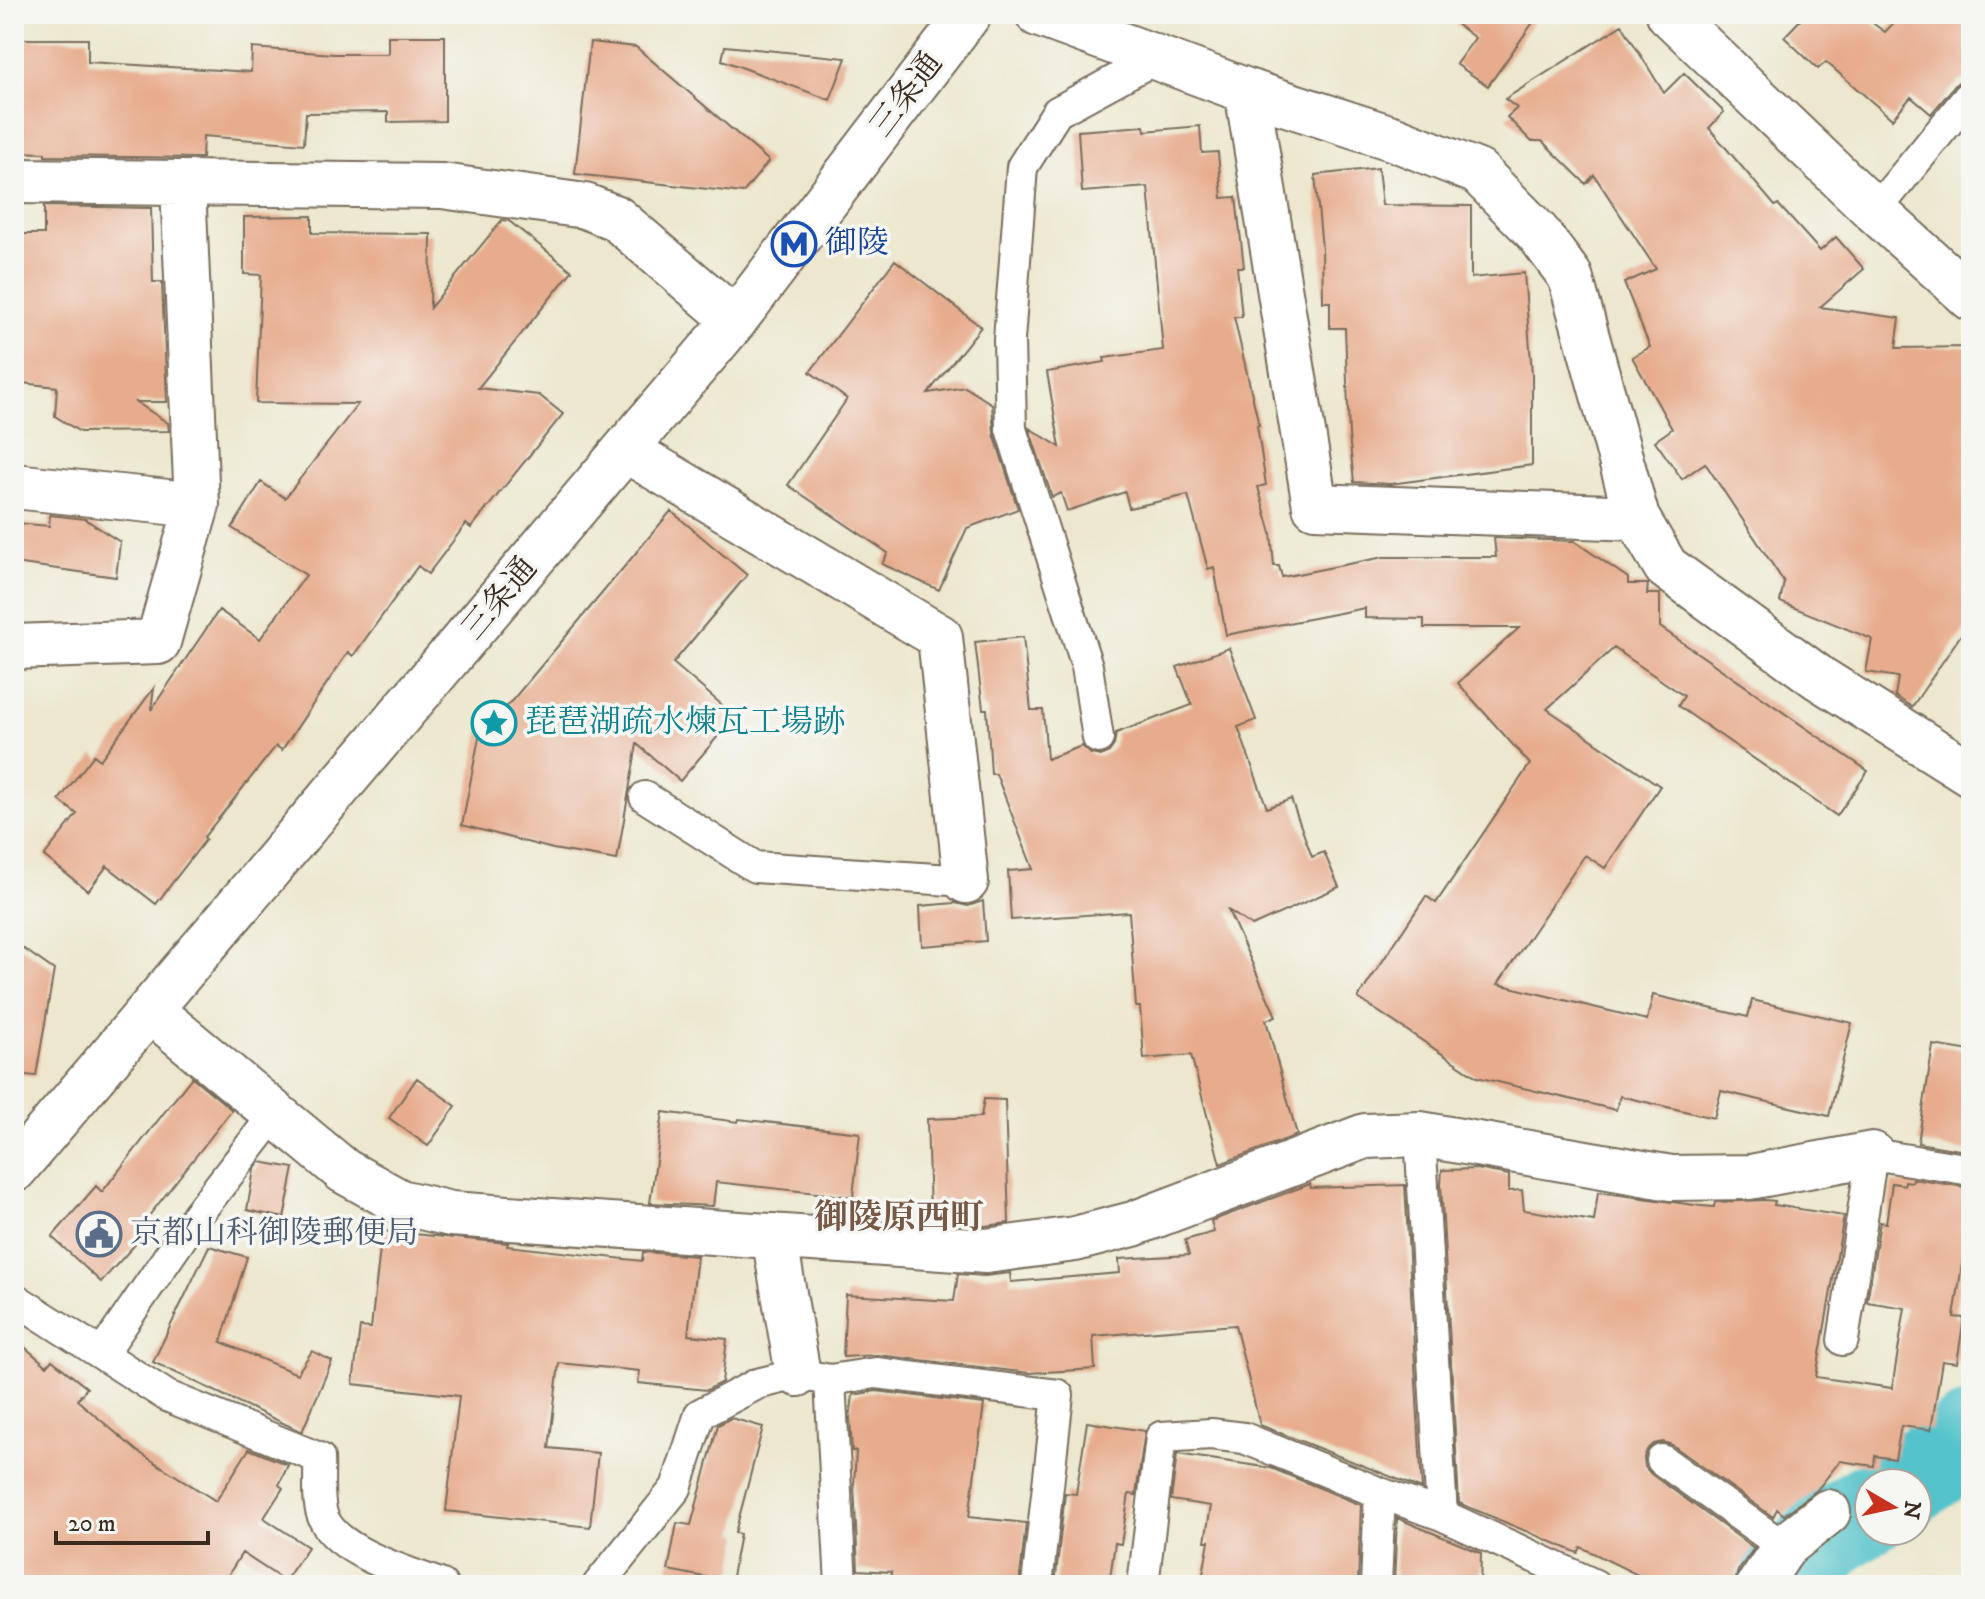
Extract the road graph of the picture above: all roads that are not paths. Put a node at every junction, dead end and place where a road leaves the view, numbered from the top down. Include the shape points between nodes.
1 (1038, 14) edge
2 (1669, 14) edge
3 (963, 16) edge
4 (1158, 57) junction
5 (1247, 91) junction
6 (1971, 94) edge
7 (14, 181) edge
8 (183, 185) junction
9 (1875, 211) junction
10 (1971, 298) edge
11 (735, 320) junction
12 (626, 450) junction
13 (14, 486) edge
14 (197, 505) junction
15 (1637, 518) junction
16 (14, 647) edge
17 (1098, 738) dead end
18 (1971, 774) edge
19 (645, 797) dead end
20 (966, 881) joint
21 (150, 1010) junction
22 (275, 1114) junction
23 (1420, 1134) junction
24 (1872, 1154) junction
25 (14, 1170) edge
26 (1971, 1170) edge
27 (774, 1236) junction
28 (14, 1298) edge
29 (1843, 1340) dead end
30 (102, 1354) junction
31 (814, 1377) junction
32 (1662, 1460) dead end
33 (1380, 1493) junction
34 (1828, 1512) dead end
35 (1442, 1515) junction
36 (1784, 1547) junction
37 (442, 1585) edge
38 (598, 1585) edge
39 (841, 1585) edge
40 (1037, 1585) edge
41 (1143, 1585) edge
42 (1376, 1585) edge
43 (1595, 1585) edge
44 (1759, 1585) edge

1 - 4 street
2 - 9 street
3 - 11 street, 三条通
4 - 5 street
4 - 17 lane via 1057,112 1022,167 1009,340 1011,429 1087,666
5 - 15 street via 1478,172 1537,232 1570,276
5 - 15 street via 1315,506
6 - 9 lane
7 - 8 street
8 - 11 street via 442,186 585,206 616,218
8 - 14 street
9 - 10 street
11 - 12 street, 三条通
12 - 20 street via 940,637
12 - 21 street, 三条通
13 - 14 street
14 - 16 street via 158,642
15 - 18 street via 1666,567 1819,678
19 - 20 lane via 755,867
21 - 22 street
21 - 25 street, 三条通
22 - 27 street via 344,1171 400,1202 451,1214
22 - 30 lane via 197,1215
23 - 24 street via 1671,1178 1750,1177
23 - 27 street via 1365,1136 1133,1224 1075,1239 986,1251
23 - 35 lane
24 - 26 lane
24 - 29 lane
27 - 31 street
28 - 30 lane
30 - 37 lane via 167,1396 319,1458 322,1515 336,1535 359,1552
31 - 38 lane via 757,1384 700,1414 676,1488
31 - 39 lane
31 - 40 lane via 876,1373 1058,1395
32 - 36 lane
33 - 35 lane
33 - 41 lane via 1244,1438 1161,1437
33 - 42 lane
34 - 36 street
35 - 43 lane
36 - 44 street

